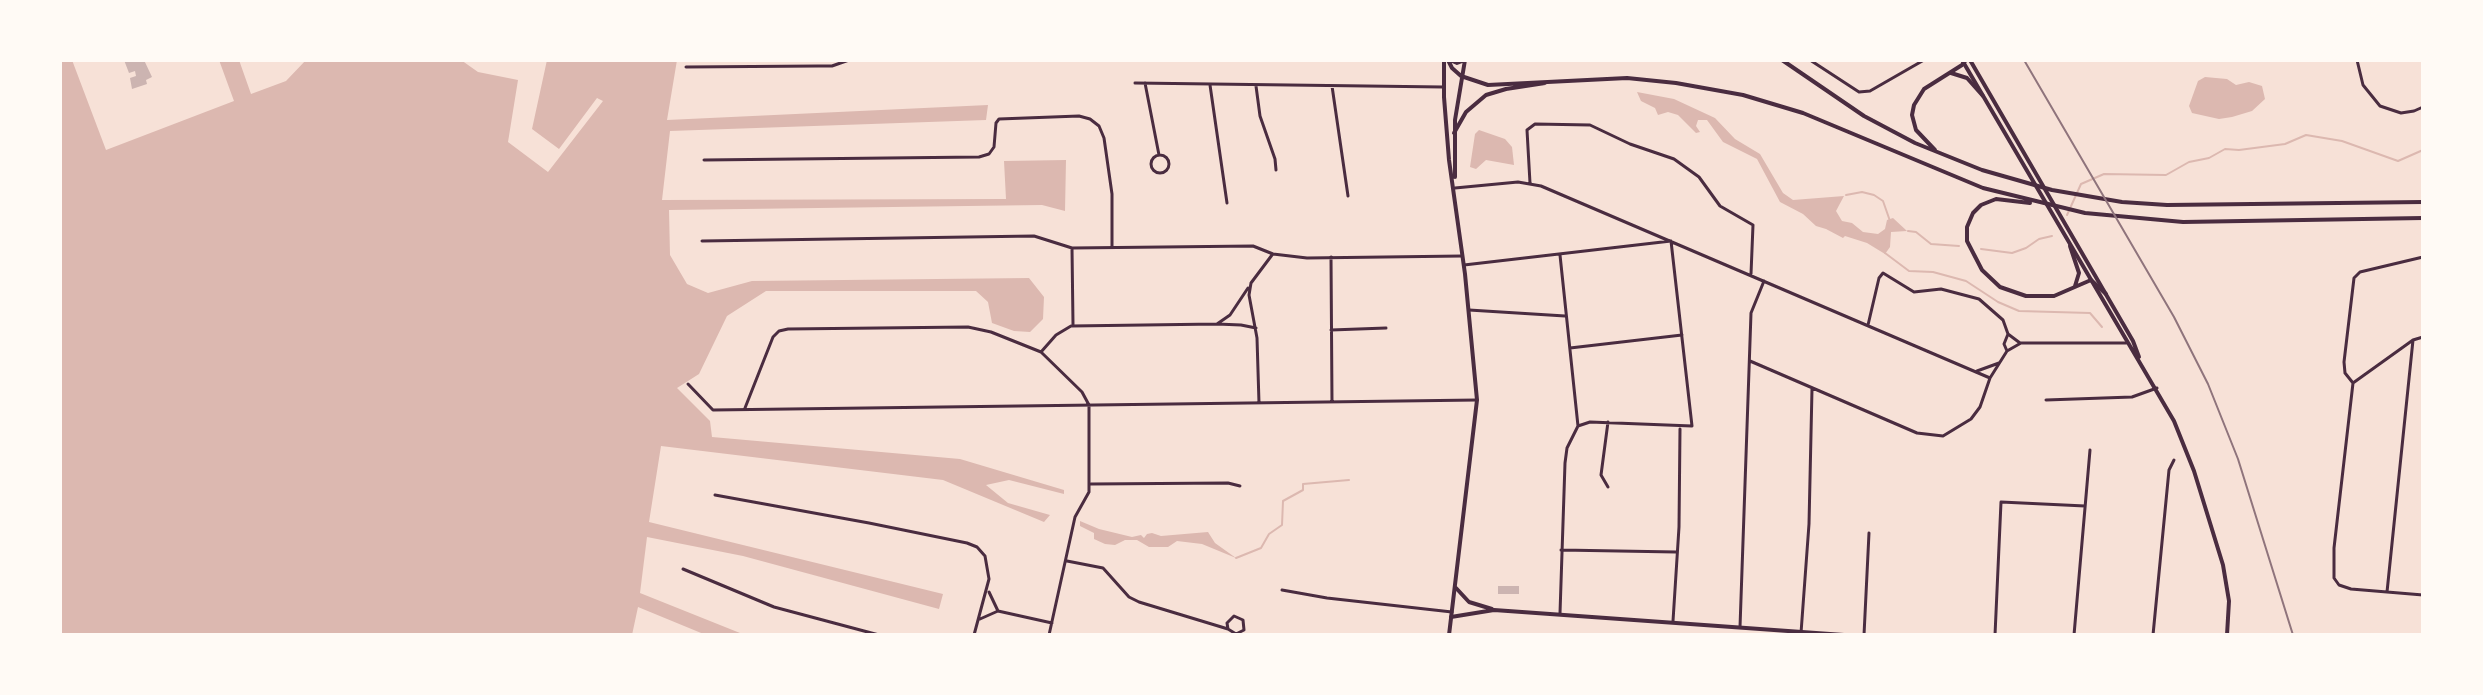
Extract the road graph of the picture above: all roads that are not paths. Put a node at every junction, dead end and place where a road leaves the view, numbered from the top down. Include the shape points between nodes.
1 (737, 60) edge
2 (849, 60) edge
3 (1448, 60) edge
4 (1465, 60) edge
5 (1782, 60) edge
6 (1810, 60) edge
7 (1924, 60) edge
8 (2357, 60) edge
9 (1965, 61) edge
10 (737, 66) junction
11 (686, 67) dead end
12 (1948, 74) junction
13 (1461, 76) junction
14 (1564, 80) junction
15 (1135, 83) dead end
16 (1145, 83) junction
17 (1210, 85) junction
18 (1256, 86) junction
19 (1332, 86) junction
20 (1443, 87) junction
21 (1983, 96) junction
22 (2423, 107) edge
23 (1454, 133) junction
24 (1940, 154) junction
25 (1159, 155) junction
26 (704, 160) dead end
27 (1276, 170) dead end
28 (1530, 183) junction
29 (1455, 188) junction
30 (1348, 196) dead end
31 (2024, 201) junction
32 (2423, 202) edge
33 (1227, 203) dead end
34 (2423, 218) edge
35 (702, 241) dead end
36 (1671, 241) junction
37 (2070, 246) junction
38 (1112, 247) junction
39 (1072, 248) junction
40 (1273, 254) junction
41 (1463, 255) junction
42 (1560, 255) junction
43 (1331, 257) junction
44 (2423, 257) edge
45 (1464, 265) junction
46 (1751, 276) junction
47 (2089, 280) junction
48 (1764, 281) junction
49 (1250, 287) junction
50 (2074, 288) junction
51 (2106, 294) junction
52 (1469, 310) junction
53 (1566, 316) junction
54 (1217, 324) junction
55 (1868, 325) junction
56 (1073, 326) junction
57 (1256, 328) junction
58 (1386, 328) dead end
59 (1331, 330) junction
60 (2008, 334) junction
61 (1682, 335) junction
62 (2423, 337) edge
63 (2413, 340) junction
64 (2133, 341) junction
65 (2021, 343) junction
66 (2127, 343) junction
67 (1570, 348) junction
68 (2007, 351) junction
69 (1041, 352) junction
70 (1750, 361) junction
71 (1999, 363) junction
72 (2142, 363) junction
73 (1976, 372) junction
74 (1990, 378) junction
75 (2353, 383) junction
76 (688, 384) dead end
77 (1812, 388) junction
78 (2157, 388) junction
79 (1477, 400) junction
80 (2046, 400) dead end
81 (1332, 402) junction
82 (1259, 403) junction
83 (1089, 405) junction
84 (745, 409) junction
85 (1608, 422) junction
86 (1578, 426) junction
87 (1680, 427) junction
88 (2090, 450) dead end
89 (2174, 460) dead end
90 (1091, 484) junction
91 (1240, 486) dead end
92 (1608, 487) dead end
93 (715, 495) dead end
94 (2085, 506) junction
95 (1869, 533) dead end
96 (1561, 550) junction
97 (1676, 552) junction
98 (1066, 560) junction
99 (683, 569) dead end
100 (1454, 586) junction
101 (988, 590) junction
102 (1282, 590) dead end
103 (2387, 592) junction
104 (2423, 595) edge
105 (1469, 602) junction
106 (1494, 610) junction
107 (998, 611) junction
108 (1452, 612) junction
109 (1560, 613) junction
110 (1468, 616) junction
111 (980, 620) junction
112 (1673, 621) junction
113 (1052, 623) junction
114 (1740, 627) junction
115 (1228, 629) junction
116 (1801, 633) junction
117 (879, 635) edge
118 (974, 635) edge
119 (1049, 635) edge
120 (1449, 635) edge
121 (1828, 635) edge
122 (1844, 635) edge
123 (1864, 635) edge
124 (1995, 635) edge
125 (2074, 635) edge
126 (2153, 635) edge
127 (2227, 635) edge

1 - 10 street
2 - 10 street via 832,66
3 - 4 main road
3 - 13 main road
3 - 20 main road
4 - 13 main road
5 - 24 main road via 1864,116
6 - 7 street via 1859,92
8 - 22 street via 2373,100 2401,113
9 - 12 main road
9 - 21 main road
9 - 51 main road
10 - 11 street
12 - 21 main road via 1967,78
12 - 24 main road via 1921,92 1913,112 1920,136
13 - 14 main road via 1493,85
13 - 23 main road
14 - 23 main road via 1486,95 1469,108
14 - 31 main road via 1654,80 1756,98
15 - 16 street
16 - 17 street
16 - 25 street
17 - 18 street
17 - 33 street
18 - 19 street
18 - 27 street
19 - 20 street
19 - 30 street
20 - 29 main road
21 - 37 main road
23 - 29 main road
24 - 32 main road via 2075,195 2142,204
25 - 25 street via 1169,164 1159,173 1151,163
26 - 38 street via 979,157 994,147 999,119 1079,116 1099,126 1104,138
28 - 29 street
28 - 36 street
28 - 46 street via 1527,130 1535,124 1590,125 1674,159 1699,177 1720,206 1753,225
29 - 41 main road
31 - 34 main road via 2155,221
31 - 50 main road via 1996,199 1976,210 1966,234 1976,262 1996,284 2021,295 2050,297
35 - 39 street via 1034,236
36 - 42 street
36 - 46 street
36 - 61 street
37 - 47 main road
37 - 50 main road via 2079,273
38 - 39 street
38 - 40 street via 1253,246
39 - 56 street
40 - 43 street
40 - 49 street
41 - 43 street
41 - 45 main road
42 - 45 street
42 - 53 street
43 - 59 street
44 - 75 street via 2354,278 2344,362
45 - 52 main road
46 - 48 street
47 - 50 main road
47 - 51 main road
47 - 66 main road
48 - 55 street
48 - 70 street via 1751,313
49 - 54 street
49 - 57 street
51 - 64 main road
52 - 53 street
52 - 79 main road
53 - 67 street
54 - 56 street
54 - 57 street
55 - 60 street via 1883,273 1914,292 1941,289 1979,299 2003,320
55 - 73 street
56 - 69 street
57 - 82 street
58 - 59 street
59 - 81 street
60 - 65 street
60 - 68 street
61 - 67 street
61 - 87 street via 1692,426
62 - 63 street
63 - 75 street
63 - 103 street
64 - 66 street
64 - 72 main road
65 - 66 street
65 - 68 street
66 - 72 main road
67 - 86 street
68 - 71 street
69 - 83 street
69 - 84 street via 968,327 788,329 773,337
70 - 77 street
70 - 114 street
71 - 73 street
71 - 74 street
72 - 78 main road
73 - 74 street
74 - 77 street via 1971,419 1943,436 1917,433
75 - 103 street via 2334,578 2344,587
76 - 84 street via 713,410
77 - 116 street
78 - 80 street via 2132,397
78 - 127 main road via 2191,462 2221,556 2228,592
79 - 81 street
79 - 100 main road
81 - 82 street
82 - 83 street
83 - 84 street
83 - 90 street
85 - 86 street
85 - 87 street
85 - 92 street via 1601,475
86 - 96 street via 1567,448
87 - 97 street
88 - 94 street
89 - 126 street
90 - 91 street
90 - 98 street via 1075,517
93 - 101 street via 967,543 985,556
94 - 124 street via 2001,502
94 - 125 street
95 - 123 street
96 - 97 street
96 - 109 street
97 - 112 street
98 - 113 street
98 - 115 street via 1103,568 1139,602
99 - 117 street via 774,607
100 - 105 main road
100 - 108 main road
101 - 107 street
101 - 111 street
102 - 108 street
103 - 104 street
105 - 106 main road
105 - 108 main road
105 - 110 main road
106 - 109 main road
106 - 110 main road
107 - 111 street
107 - 113 street
108 - 110 main road
108 - 120 main road
109 - 112 main road
111 - 118 street
112 - 114 main road
113 - 119 street
114 - 116 main road
115 - 115 street via 1241,633 1243,620 1234,616
116 - 121 main road
121 - 122 main road

